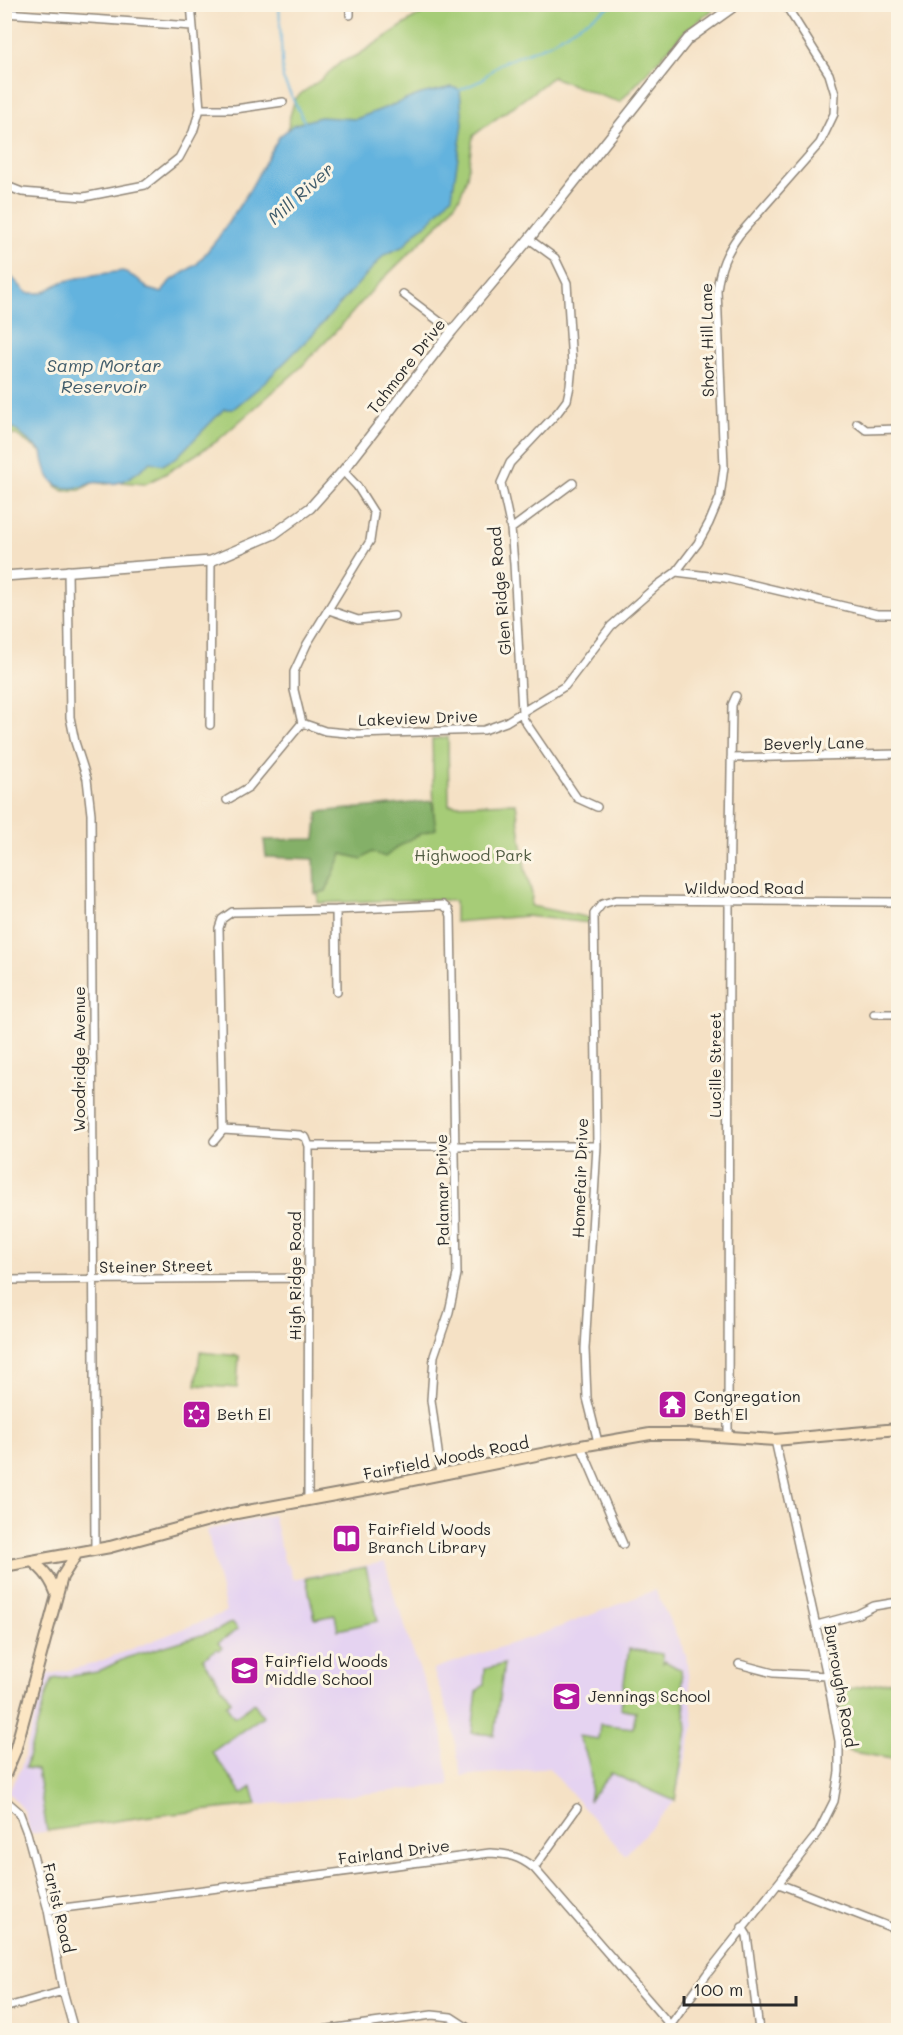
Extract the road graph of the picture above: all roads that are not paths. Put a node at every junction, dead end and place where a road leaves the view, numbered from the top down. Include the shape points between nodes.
1 (190, 4) edge
2 (350, 4) edge
3 (737, 4) edge
4 (785, 4) edge
5 (4, 13) edge
6 (350, 15) dead end
7 (192, 26) junction
8 (283, 102) dead end
9 (200, 109) junction
10 (4, 185) edge
11 (529, 240) junction
12 (403, 294) dead end
13 (452, 331) junction
14 (857, 423) dead end
15 (898, 429) edge
16 (343, 471) junction
17 (573, 483) dead end
18 (510, 528) junction
19 (211, 561) junction
20 (68, 570) junction
21 (676, 572) junction
22 (4, 576) edge
23 (329, 610) junction
24 (898, 614) edge
25 (394, 616) dead end
26 (736, 696) dead end
27 (522, 712) junction
28 (302, 723) junction
29 (210, 725) dead end
30 (898, 754) edge
31 (731, 759) junction
32 (227, 800) dead end
33 (597, 807) dead end
34 (729, 901) junction
35 (898, 902) edge
36 (336, 910) junction
37 (594, 914) joint
38 (337, 992) dead end
39 (874, 1014) dead end
40 (898, 1014) edge
41 (223, 1130) junction
42 (214, 1141) dead end
43 (309, 1146) junction
44 (597, 1146) junction
45 (455, 1147) junction
46 (308, 1278) junction
47 (4, 1280) edge
48 (93, 1280) junction
49 (898, 1429) edge
50 (728, 1436) junction
51 (775, 1440) junction
52 (598, 1442) junction
53 (581, 1446) junction
54 (441, 1474) junction
55 (308, 1500) junction
56 (623, 1544) dead end
57 (95, 1550) junction
58 (77, 1553) junction
59 (32, 1561) junction
60 (4, 1566) edge
61 (57, 1595) junction
62 (898, 1602) edge
63 (817, 1625) junction
64 (739, 1664) dead end
65 (827, 1676) junction
66 (4, 1778) edge
67 (4, 1799) edge
68 (577, 1808) dead end
69 (534, 1868) junction
70 (779, 1884) junction
71 (48, 1910) junction
72 (742, 1927) junction
73 (898, 1930) edge
74 (63, 1991) junction
75 (4, 2008) edge
76 (365, 2028) edge
77 (668, 2028) edge
78 (74, 2031) edge
79 (321, 2031) edge
80 (471, 2031) edge
81 (759, 2031) edge

1 - 7 street
2 - 6 street
3 - 11 street, Tahmore Drive via 688,39
4 - 21 street, Short Hill Lane via 829,74 835,94 834,114 820,143 739,235 720,269 717,290 724,466 720,497 698,543
5 - 7 street
7 - 9 street
8 - 9 street
9 - 10 street via 193,132 178,158 145,185 84,197 22,192
11 - 13 street, Tahmore Drive
11 - 18 street, Glen Ridge Road via 555,258 567,283 572,364 567,400 510,463 501,483
12 - 13 street
13 - 16 street, Tahmore Drive
14 - 15 street via 866,430
16 - 19 street, Tahmore Drive via 310,507 274,534
16 - 23 street via 374,513 370,541
17 - 18 street
18 - 27 street, Glen Ridge Road
19 - 20 street, Tahmore Drive
19 - 29 street
20 - 22 street, Tahmore Drive
20 - 48 street, Woodridge Avenue via 70,717 87,779 91,814
21 - 24 street via 725,578 877,614
21 - 27 street, Lakeview Drive via 611,626 565,686
23 - 25 street via 358,620
23 - 28 street via 294,672
26 - 31 street, Lucille Street via 732,705
27 - 28 street, Lakeview Drive via 506,723 484,730 357,734 325,731
27 - 33 street, Glen Ridge Road via 577,798
28 - 32 street via 249,787
30 - 31 street, Beverly Lane
31 - 34 street, Lucille Street
34 - 35 street, Wildwood Road
34 - 37 street, Wildwood Road via 616,900 602,904
34 - 50 street, Lucille Street
36 - 38 street
36 - 41 street via 232,912 222,919 219,928
36 - 45 street, Palamar Drive via 443,905 449,910
37 - 44 street, Homefair Drive
39 - 40 street
41 - 42 street
41 - 43 street via 300,1135
43 - 45 street
43 - 46 street, High Ridge Road
44 - 45 street
44 - 52 street, Homefair Drive via 585,1349 587,1398
45 - 54 street, Palamar Drive via 457,1274 434,1356 431,1400
46 - 48 street, Steiner Street
46 - 55 street, High Ridge Road
47 - 48 street, Steiner Street
48 - 57 street, Woodridge Avenue
49 - 51 main road, Fairfield Woods Road
50 - 51 main road, Fairfield Woods Road
50 - 52 main road, Fairfield Woods Road via 650,1434
51 - 63 street, Burroughs Road
52 - 53 main road, Fairfield Woods Road
53 - 54 main road, Fairfield Woods Road
53 - 56 street
54 - 55 main road, Fairfield Woods Road
55 - 57 main road, Fairfield Woods Road via 231,1514
57 - 58 main road, Fairfield Woods Road
58 - 59 main road, Fairfield Woods Road
58 - 61 main road via 62,1577
59 - 60 main road, Fairfield Woods Road
59 - 61 main road via 52,1580
61 - 66 main road via 15,1751
62 - 63 street
63 - 65 street, Burroughs Road
64 - 65 street via 773,1673
65 - 70 street, Burroughs Road via 839,1741 834,1801 818,1833
67 - 71 street, Farist Road via 19,1812
68 - 69 street
69 - 71 street, Fairland Drive via 524,1859 490,1853
69 - 77 street, Fairland Drive
70 - 72 street, Burroughs Road
70 - 73 street
71 - 74 street, Farist Road
72 - 77 street, Burroughs Road
72 - 81 street via 747,1935
74 - 75 street
74 - 78 street, Farist Road
76 - 79 street
76 - 80 street via 432,2015 451,2017

